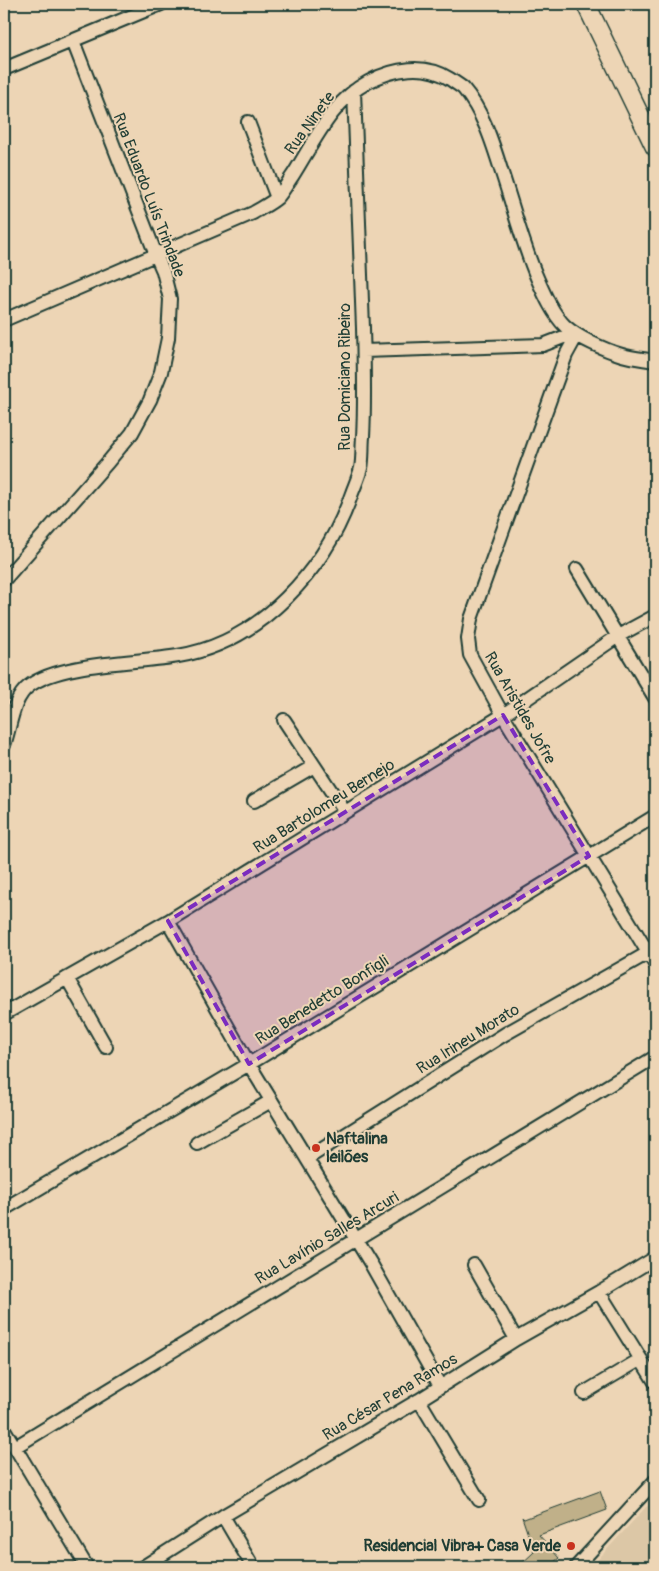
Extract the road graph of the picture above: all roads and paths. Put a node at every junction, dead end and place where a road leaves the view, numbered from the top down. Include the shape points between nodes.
1 (161, 4) edge
2 (586, 4) edge
3 (73, 41) junction
4 (4, 69) edge
5 (354, 91) junction
6 (248, 122) dead end
7 (655, 147) edge
8 (277, 198) junction
9 (156, 255) junction
10 (4, 320) edge
11 (576, 334) junction
12 (364, 351) junction
13 (655, 360) edge
14 (577, 569) dead end
15 (4, 580) edge
16 (655, 616) edge
17 (618, 636) junction
18 (655, 698) edge
19 (503, 715) junction
20 (284, 720) dead end
21 (4, 745) edge
22 (314, 766) junction
23 (254, 801) dead end
24 (345, 812) junction
25 (655, 816) edge
26 (589, 856) junction
27 (168, 921) junction
28 (648, 953) junction
29 (655, 964) edge
30 (67, 978) junction
31 (4, 1014) edge
32 (106, 1047) dead end
33 (655, 1057) edge
34 (249, 1064) junction
35 (271, 1101) junction
36 (197, 1143) dead end
37 (308, 1158) junction
38 (4, 1209) edge
39 (356, 1239) junction
40 (655, 1258) edge
41 (474, 1265) dead end
42 (599, 1292) junction
43 (516, 1339) junction
44 (641, 1359) junction
45 (655, 1382) edge
46 (440, 1386) junction
47 (584, 1393) dead end
48 (419, 1400) junction
49 (4, 1429) edge
50 (15, 1448) junction
51 (655, 1481) edge
52 (479, 1500) dead end
53 (223, 1516) junction
54 (88, 1567) edge
55 (143, 1567) edge
56 (253, 1567) edge
57 (576, 1567) edge

1 - 3 street
2 - 7 main road
3 - 4 street
3 - 9 street, Rua Eduardo Luís Trindade
5 - 8 street, Rua Ninete via 329,118
5 - 11 street, Rua Ninete via 383,75 423,69 441,73 462,87 478,110 493,145 542,289 564,325
5 - 12 street, Rua Domiciano Ribeiro
6 - 8 street
8 - 9 street, Rua Ninete via 253,213
9 - 10 street, Rua Ninete
9 - 15 street, Rua Eduardo Luís Trindade via 170,299 168,338 161,372 150,400 132,433
11 - 12 street via 543,345
11 - 13 street, Rua Ninete via 622,355
11 - 19 street, Rua Aristides Jofre via 471,619 470,655
12 - 21 street, Rua Domiciano Ribeiro via 361,467 346,510 324,551 293,591 270,613 213,647 179,656 44,676 20,695
14 - 17 street
16 - 17 street, Rua Bartolomeu Bernejo
17 - 18 street
17 - 19 street, Rua Bartolomeu Bernejo
19 - 24 street, Rua Bartolomeu Bernejo
19 - 26 street, Rua Aristides Jofre
20 - 22 street
22 - 23 street
22 - 24 street
24 - 27 street, Rua Bartolomeu Bernejo
25 - 26 street, Rua Benedetto Bonfigli
26 - 28 street, Rua Aristides Jofre
26 - 34 street, Rua Benedetto Bonfigli
27 - 30 street, Rua Bartolomeu Bernejo
27 - 34 street
28 - 29 street, Rua Aristides Jofre
28 - 37 street, Rua Irineu Morato via 505,1034
30 - 31 street, Rua Bartolomeu Bernejo
30 - 32 street
33 - 39 street, Rua Lavínio Salles Arcuri
34 - 35 street
34 - 38 street, Rua Benedetto Bonfigli
35 - 36 street
35 - 37 street
37 - 39 street
39 - 46 street
39 - 50 street, Rua Lavínio Salles Arcuri
40 - 42 street, Rua César Pena Ramos
41 - 43 street
42 - 43 street, Rua César Pena Ramos
42 - 44 street
43 - 46 street, Rua César Pena Ramos
44 - 45 street
44 - 47 street
46 - 48 street, Rua César Pena Ramos
48 - 52 street
48 - 53 street, Rua César Pena Ramos
49 - 50 street
50 - 54 street
51 - 57 street
53 - 55 street, Rua César Pena Ramos
53 - 56 street

